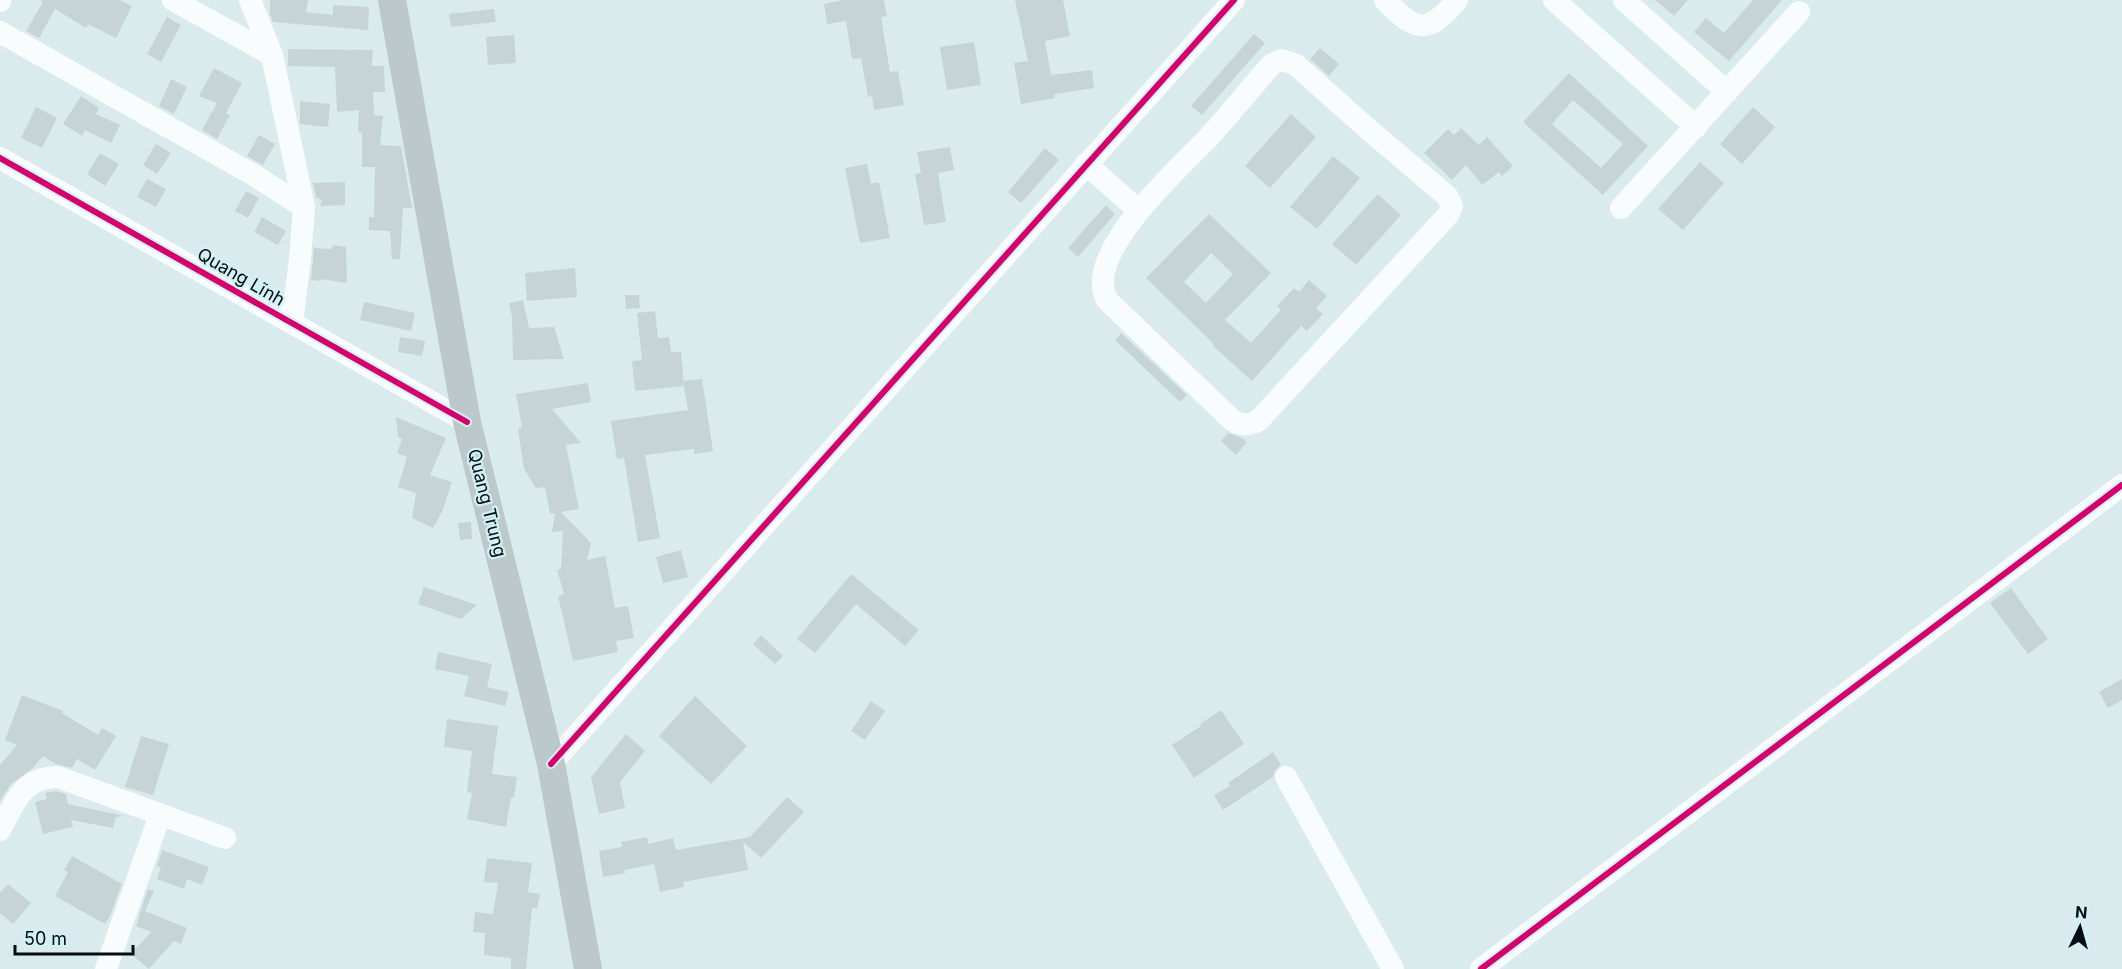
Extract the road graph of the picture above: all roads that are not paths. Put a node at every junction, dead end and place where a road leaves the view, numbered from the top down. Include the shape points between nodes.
1 (173, 0) edge
2 (250, 0) edge
3 (392, 0) edge
4 (1234, 0) edge
5 (1385, 0) edge
6 (1457, 0) edge
7 (1554, 0) edge
8 (1624, 0) edge
9 (1798, 12) dead end
10 (0, 32) edge
11 (272, 55) junction
12 (1727, 92) junction
13 (1696, 127) junction
14 (0, 158) edge
15 (1086, 164) junction
16 (304, 207) junction
17 (1621, 208) dead end
18 (1137, 210) junction
19 (292, 323) junction
20 (467, 422) junction
21 (2122, 485) edge
22 (551, 764) junction
23 (1286, 777) dead end
24 (160, 815) junction
25 (0, 830) edge
26 (225, 838) dead end
27 (106, 969) edge
28 (588, 969) edge
29 (1393, 969) edge
30 (1481, 969) edge

1 - 11 street
2 - 11 street
3 - 20 main road, Quang Trung
4 - 15 street
5 - 6 street via 1406,21 1423,25 1435,22
7 - 13 street
8 - 12 street
9 - 12 street
10 - 16 street
11 - 16 street
12 - 13 street
13 - 17 street
14 - 19 street, Quang Lĩnh
15 - 18 street
15 - 22 street
16 - 19 street
18 - 18 street via 1209,137 1271,65 1281,60 1295,64 1447,196 1452,206 1448,215 1258,420 1247,425 1232,420 1107,300 1103,292 1104,267
19 - 20 street, Quang Lĩnh
20 - 22 main road, Quang Trung
21 - 30 street
22 - 28 main road, Quang Trung
23 - 29 street
24 - 25 street via 58,777 47,777 19,795
24 - 26 street
24 - 27 street

